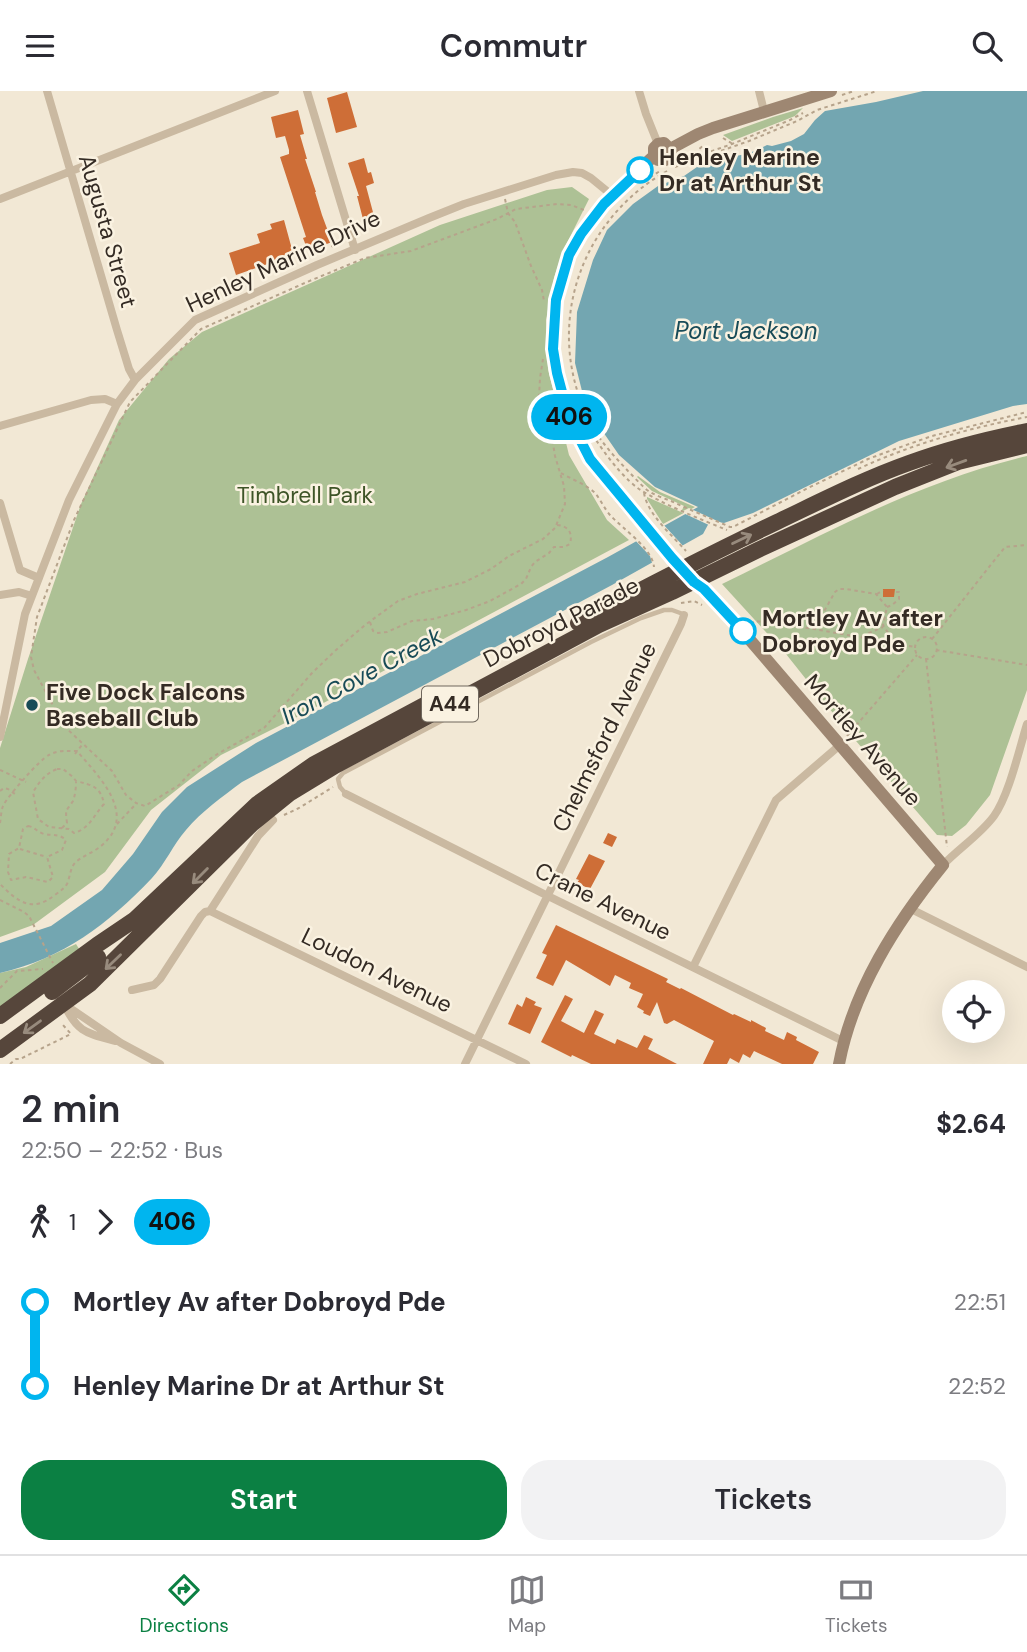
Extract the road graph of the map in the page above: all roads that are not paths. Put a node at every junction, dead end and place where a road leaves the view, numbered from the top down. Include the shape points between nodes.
1 (47, 91) edge
2 (275, 91) edge
3 (307, 91) edge
4 (639, 91) edge
5 (758, 91) edge
6 (833, 94) edge
7 (764, 111) junction
8 (661, 149) junction
9 (71, 172) junction
10 (613, 196) junction
11 (0, 199) edge
12 (355, 250) junction
13 (135, 380) junction
14 (117, 404) junction
15 (0, 426) edge
16 (1027, 431) edge
17 (1027, 445) edge
18 (0, 503) edge
19 (676, 563) junction
20 (39, 578) junction
21 (694, 582) junction
22 (0, 595) edge
23 (32, 596) junction
24 (684, 615) joint
25 (1027, 724) edge
26 (0, 737) edge
27 (840, 745) junction
28 (346, 793) joint
29 (273, 820) road end
30 (946, 862) junction
31 (548, 896) junction
32 (911, 909) junction
33 (210, 911) junction
34 (693, 967) junction
35 (1027, 967) edge
36 (49, 981) junction
37 (132, 990) dead end
38 (64, 1004) junction
39 (0, 1016) edge
40 (0, 1028) edge
41 (477, 1040) junction
42 (843, 1041) junction
43 (0, 1050) edge
44 (160, 1064) edge
45 (465, 1064) edge
46 (526, 1064) edge
47 (839, 1064) edge

1 - 9 street, Augusta Street
2 - 9 street
3 - 12 street
4 - 8 street
5 - 7 street
6 - 7 main road
7 - 8 main road
8 - 10 main road
9 - 11 street
9 - 13 street, Augusta Street
10 - 12 street, Henley Marine Drive via 582,173 556,175 464,204
10 - 19 main road, Mortley Avenue via 569,255 556,300 553,349 562,395 590,459
12 - 13 street, Henley Marine Drive via 195,320
13 - 14 street, Henley Marine Drive
14 - 15 street via 99,398
14 - 20 street, Henley Marine Drive via 69,500
19 -> 16 highway, Dobroyd Parade / A44 via 907,463
17 -> 21 highway, Dobroyd Parade / A44 via 958,462 895,487
18 - 20 street via 20,571
19 - 21 main road, Mortley Avenue
19 - 36 highway, Dobroyd Parade / A44 via 307,768 257,804 134,920
20 - 23 street, Henley Marine Drive
21 - 27 main road, Mortley Avenue via 743,631
21 -> 38 highway, Dobroyd Parade / A44 via 586,631 289,794
22 - 23 street via 19,591
23 - 26 street, Henley Marine Drive
24 - 28 lane, Dobroyd Parade via 664,610 591,642 343,773 338,784
24 - 31 street, Chelmsford Avenue
25 - 30 street via 994,815
27 - 30 main road, Mortley Avenue
27 - 34 street via 776,800
28 - 31 street, Crane Avenue
29 - 33 street
30 - 32 main road
31 - 34 street, Crane Avenue
31 - 41 street, Chelmsford Avenue
32 - 35 street
32 - 42 main road via 877,961
33 - 37 street via 201,916 160,979
33 - 41 street, Loudon Avenue
34 - 42 street, Crane Avenue
36 - 38 street
36 - 39 highway, Dobroyd Parade / A44
36 - 40 highway
38 -> 43 highway, Dobroyd Parade / A44
38 - 44 street via 83,1030
41 - 45 street, Chelmsford Avenue
41 - 46 street, Loudon Avenue
42 - 47 main road

